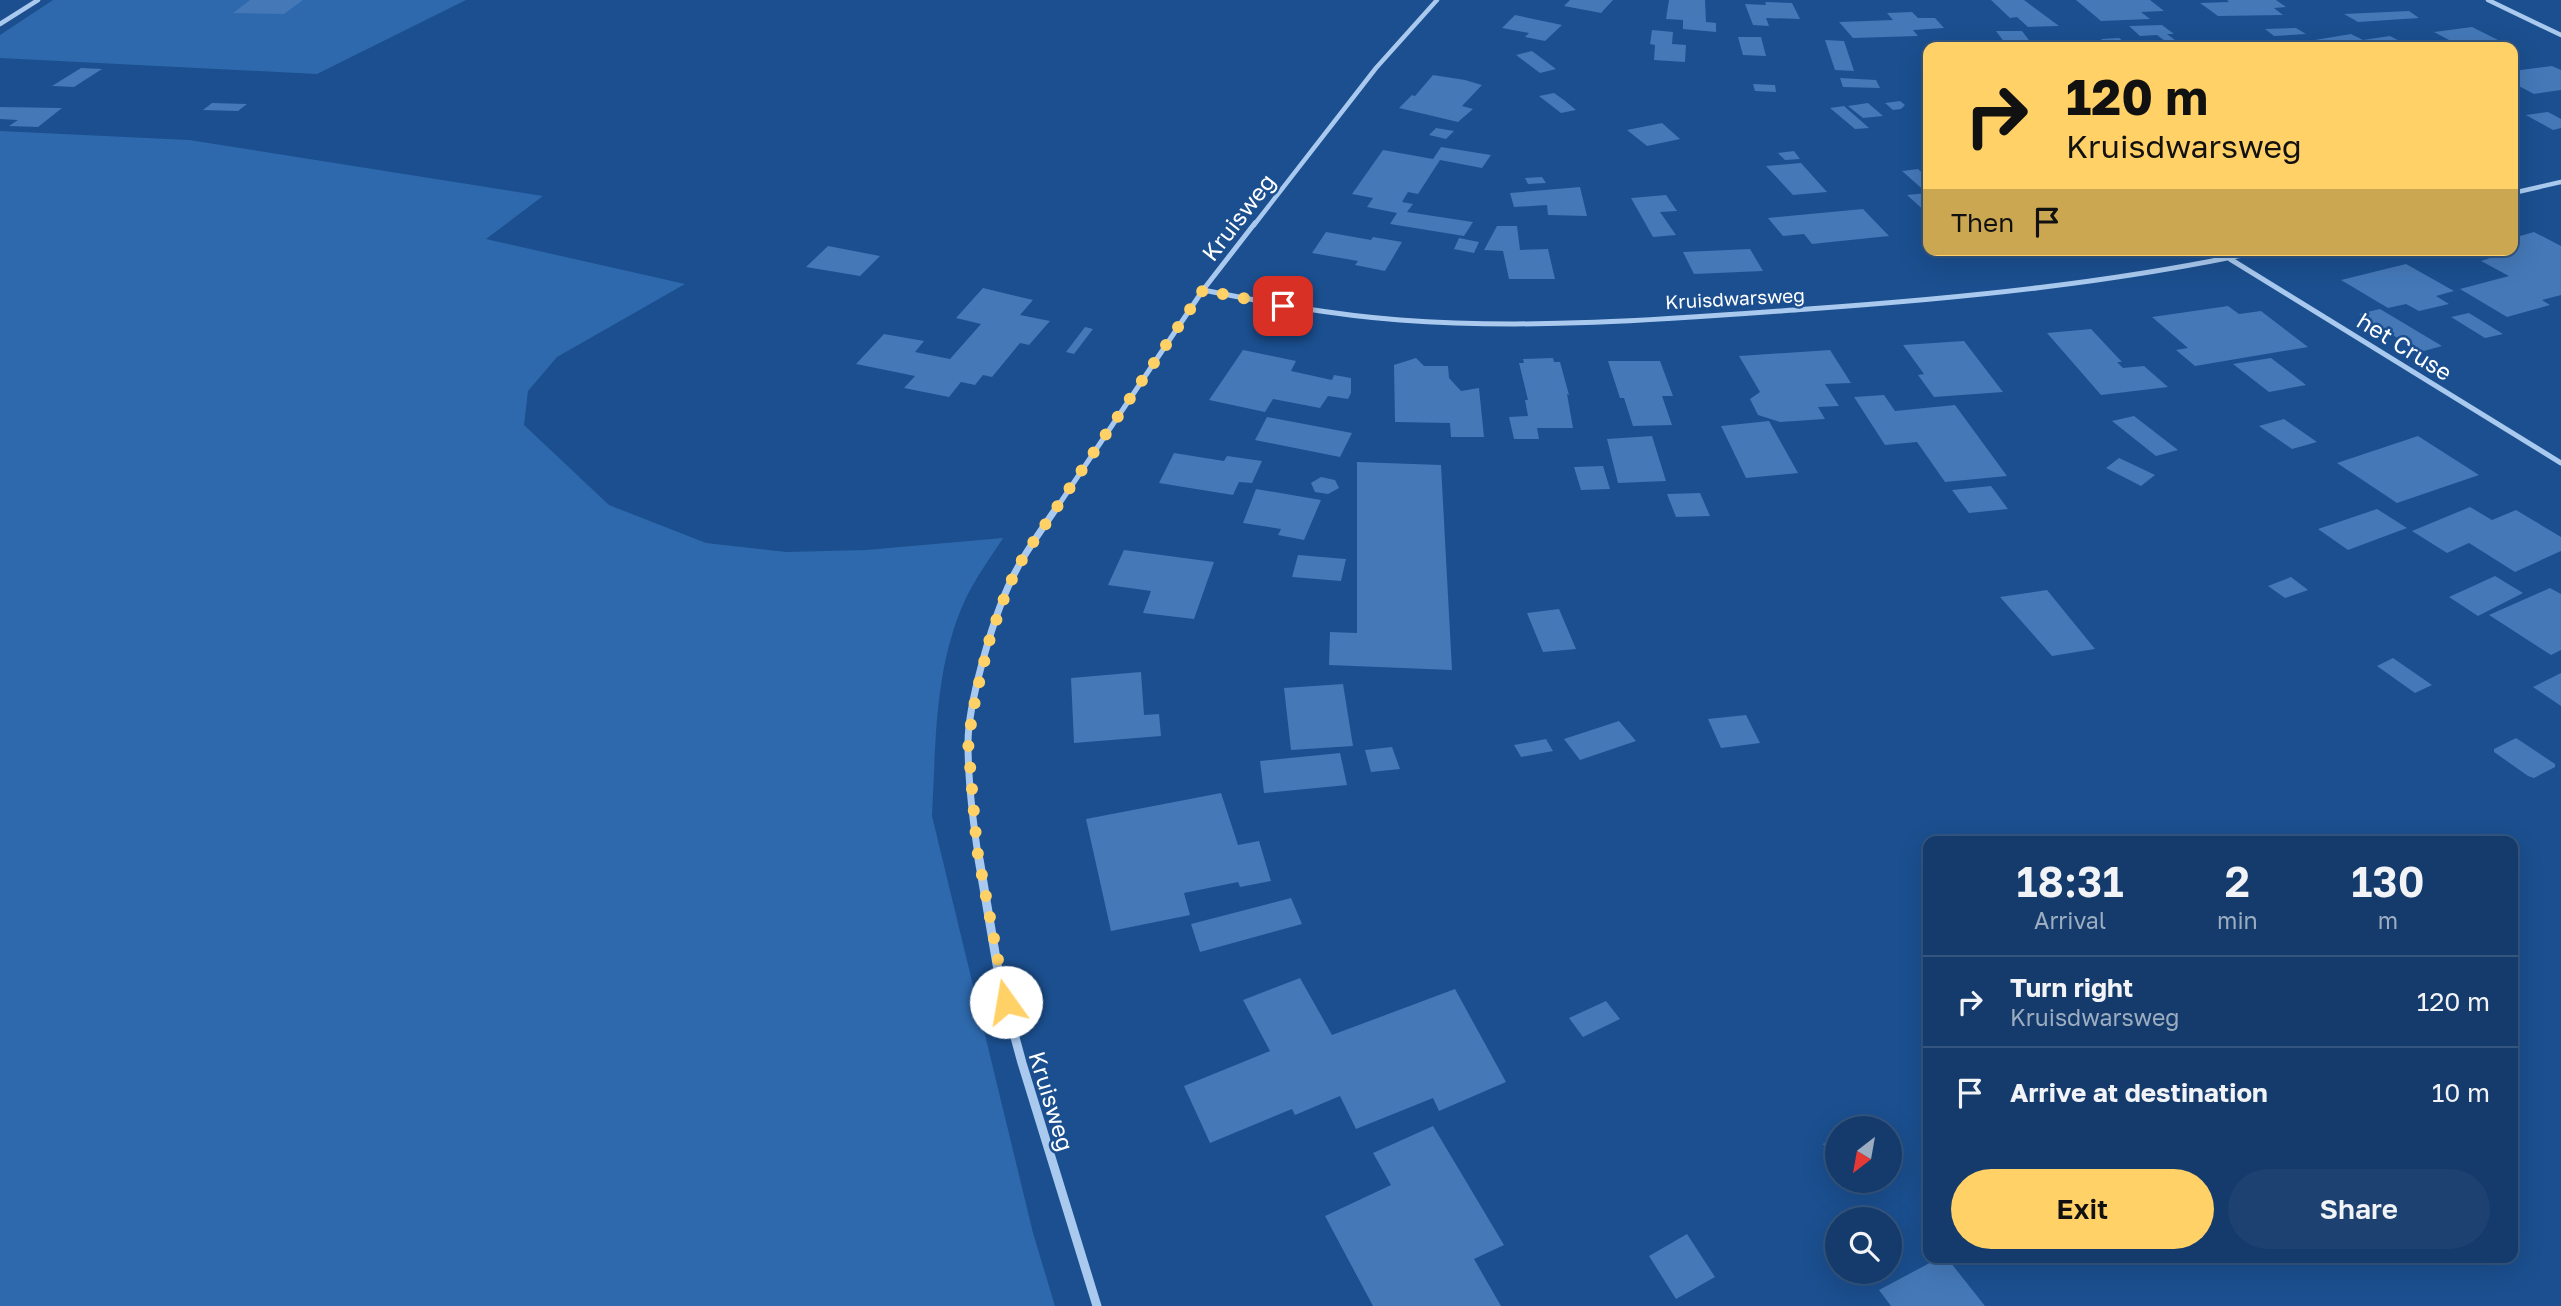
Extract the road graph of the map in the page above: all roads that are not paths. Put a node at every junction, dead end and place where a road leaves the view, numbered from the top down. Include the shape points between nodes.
1 (38, 0) edge
2 (1437, 0) edge
3 (2488, 0) edge
4 (0, 24) edge
5 (2561, 35) edge
6 (2561, 182) edge
7 (2518, 192) edge
8 (2242, 256) edge
9 (2230, 259) junction
10 (1203, 290) junction
11 (2561, 463) edge
12 (1097, 1306) edge

1 - 4 street
2 - 10 street, Kruisweg via 1376,68
3 - 5 street
6 - 7 street
8 - 9 street, Kruisdwarsweg
9 - 10 street, Kruisdwarsweg via 1997,296 1545,323 1387,319
9 - 11 street, het Cruse
10 - 12 street, Kruisweg via 1024,556 990,638 968,741 977,849 1000,982

